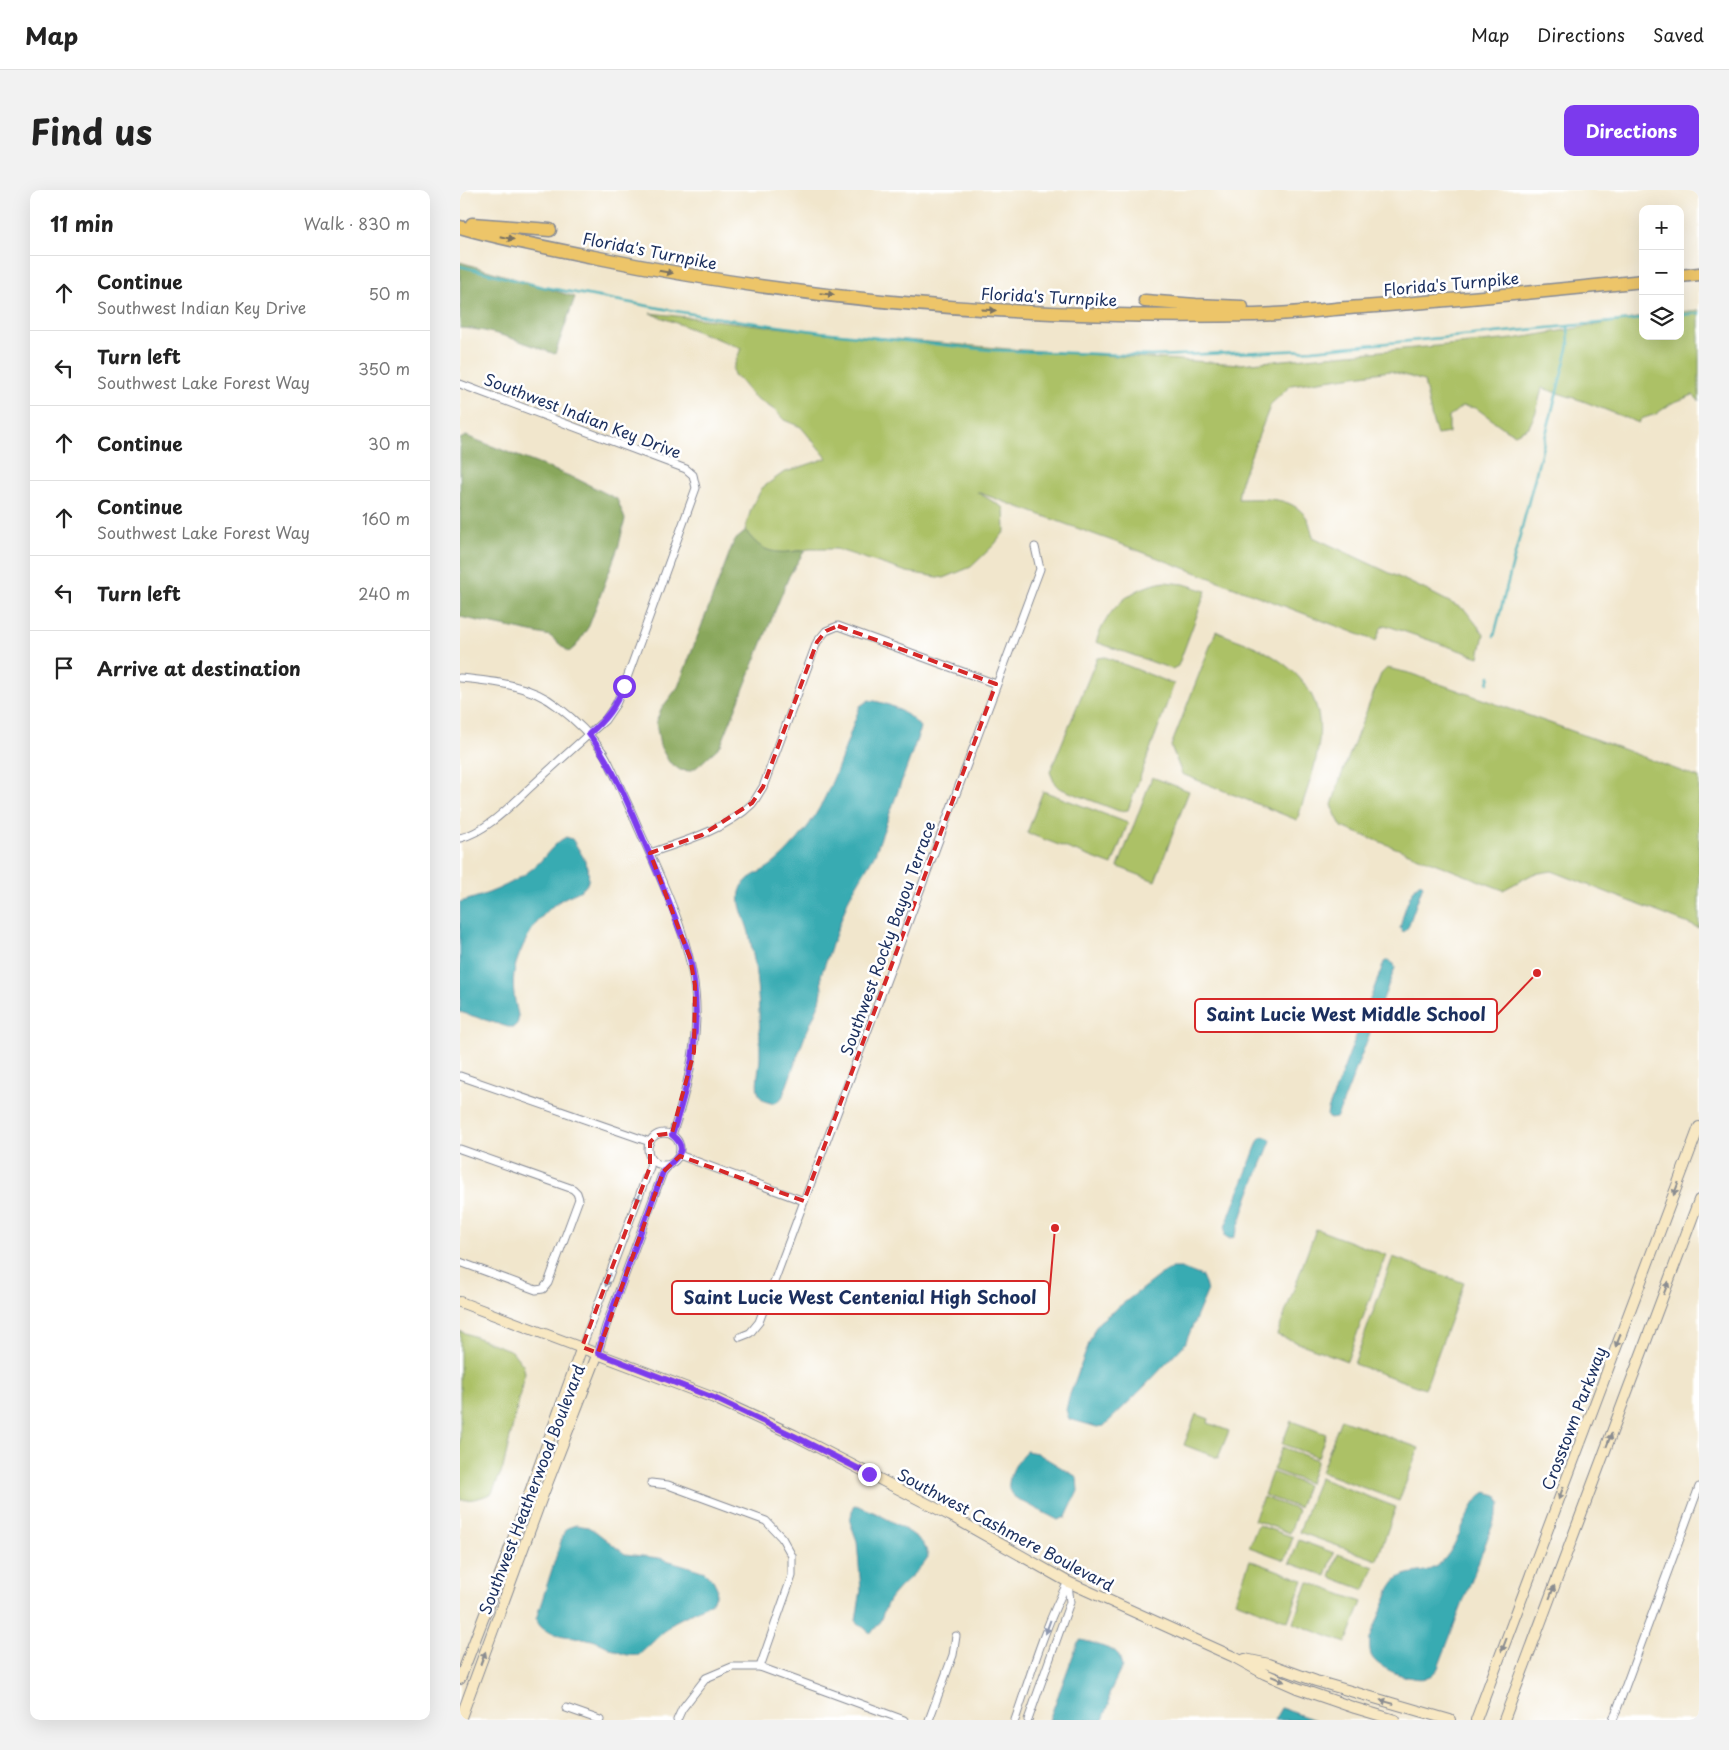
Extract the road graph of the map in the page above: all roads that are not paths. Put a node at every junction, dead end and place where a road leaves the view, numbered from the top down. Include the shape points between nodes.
1 (460, 222) edge
2 (460, 227) edge
3 (550, 230) dead end
4 (1699, 274) edge
5 (1684, 276) edge
6 (1639, 280) edge
7 (1145, 300) dead end
8 (1298, 312) junction
9 (460, 384) edge
10 (1035, 547) dead end
11 (460, 678) edge
12 (996, 684) junction
13 (589, 734) junction
14 (460, 838) edge
15 (650, 853) junction
16 (460, 1076) edge
17 (1699, 1127) edge
18 (672, 1135) junction
19 (650, 1142) junction
20 (460, 1149) edge
21 (679, 1155) junction
22 (651, 1158) junction
23 (669, 1165) junction
24 (1699, 1200) edge
25 (804, 1201) junction
26 (625, 1234) junction
27 (640, 1236) junction
28 (460, 1262) edge
29 (460, 1302) edge
30 (740, 1338) dead end
31 (582, 1347) junction
32 (598, 1353) junction
33 (651, 1483) dead end
34 (1699, 1487) edge
35 (1068, 1582) junction
36 (956, 1636) dead end
37 (1234, 1657) junction
38 (760, 1667) junction
39 (460, 1680) edge
40 (566, 1708) dead end
41 (460, 1720) edge
42 (600, 1720) edge
43 (677, 1720) edge
44 (904, 1720) edge
45 (929, 1720) edge
46 (1015, 1720) edge
47 (1028, 1720) edge
48 (1394, 1720) edge
49 (1450, 1720) edge
50 (1476, 1720) edge
51 (1504, 1720) edge
52 (1613, 1720) edge

1 - 3 highway
2 -> 8 highway, Florida's Turnpike via 666,272 935,306 1136,316
4 - 5 highway
6 - 8 highway, Florida's Turnpike via 1484,298
7 - 8 highway
9 - 13 street, Southwest Indian Key Drive via 686,469 693,475 696,488 624,686 616,704
10 - 12 street, Southwest Rocky Bayou Terrace via 1040,569
11 - 13 street via 487,681 537,694 556,705
12 - 15 street via 838,626 826,631 817,642 763,788 752,803 702,835
12 - 25 street, Southwest Rocky Bayou Terrace
13 - 14 street, Southwest Indian Key Drive via 489,823
13 - 15 street via 604,753
15 - 18 street via 690,958 695,985 694,1052
16 - 19 street
17 -> 50 street, Crosstown Parkway
18 - 19 street via 658,1135
18 - 21 street via 680,1146
19 - 22 street via 648,1153
20 - 28 street via 573,1189 579,1199 543,1289 536,1290
21 - 23 street
21 - 25 street
22 - 23 street via 660,1165
22 -> 26 street
23 - 27 street via 663,1172
51 -> 24 street
25 - 30 street, Southwest Rocky Bayou Terrace via 759,1322 750,1333
26 - 27 street via 634,1232
26 -> 31 street
27 - 32 street
29 - 31 street, Southwest Cashmere Boulevard
31 - 32 street, Southwest Cashmere Boulevard
31 - 39 street, Southwest Heatherwood Boulevard
32 - 35 street, Southwest Cashmere Boulevard via 714,1398 794,1436 951,1516
41 -> 32 street, Southwest Heatherwood Boulevard
33 - 38 street via 668,1485 766,1521 782,1538 792,1556 792,1576
34 - 52 street
35 - 37 street, Southwest Cashmere Boulevard
35 -> 46 street
35 - 47 street via 1070,1602
36 - 45 street via 953,1655
37 -> 48 street, Southwest Cashmere Boulevard via 1297,1688
49 -> 37 street, Southwest Cashmere Boulevard via 1269,1664
38 - 43 street via 732,1667 706,1678
38 - 44 street
40 - 42 street

